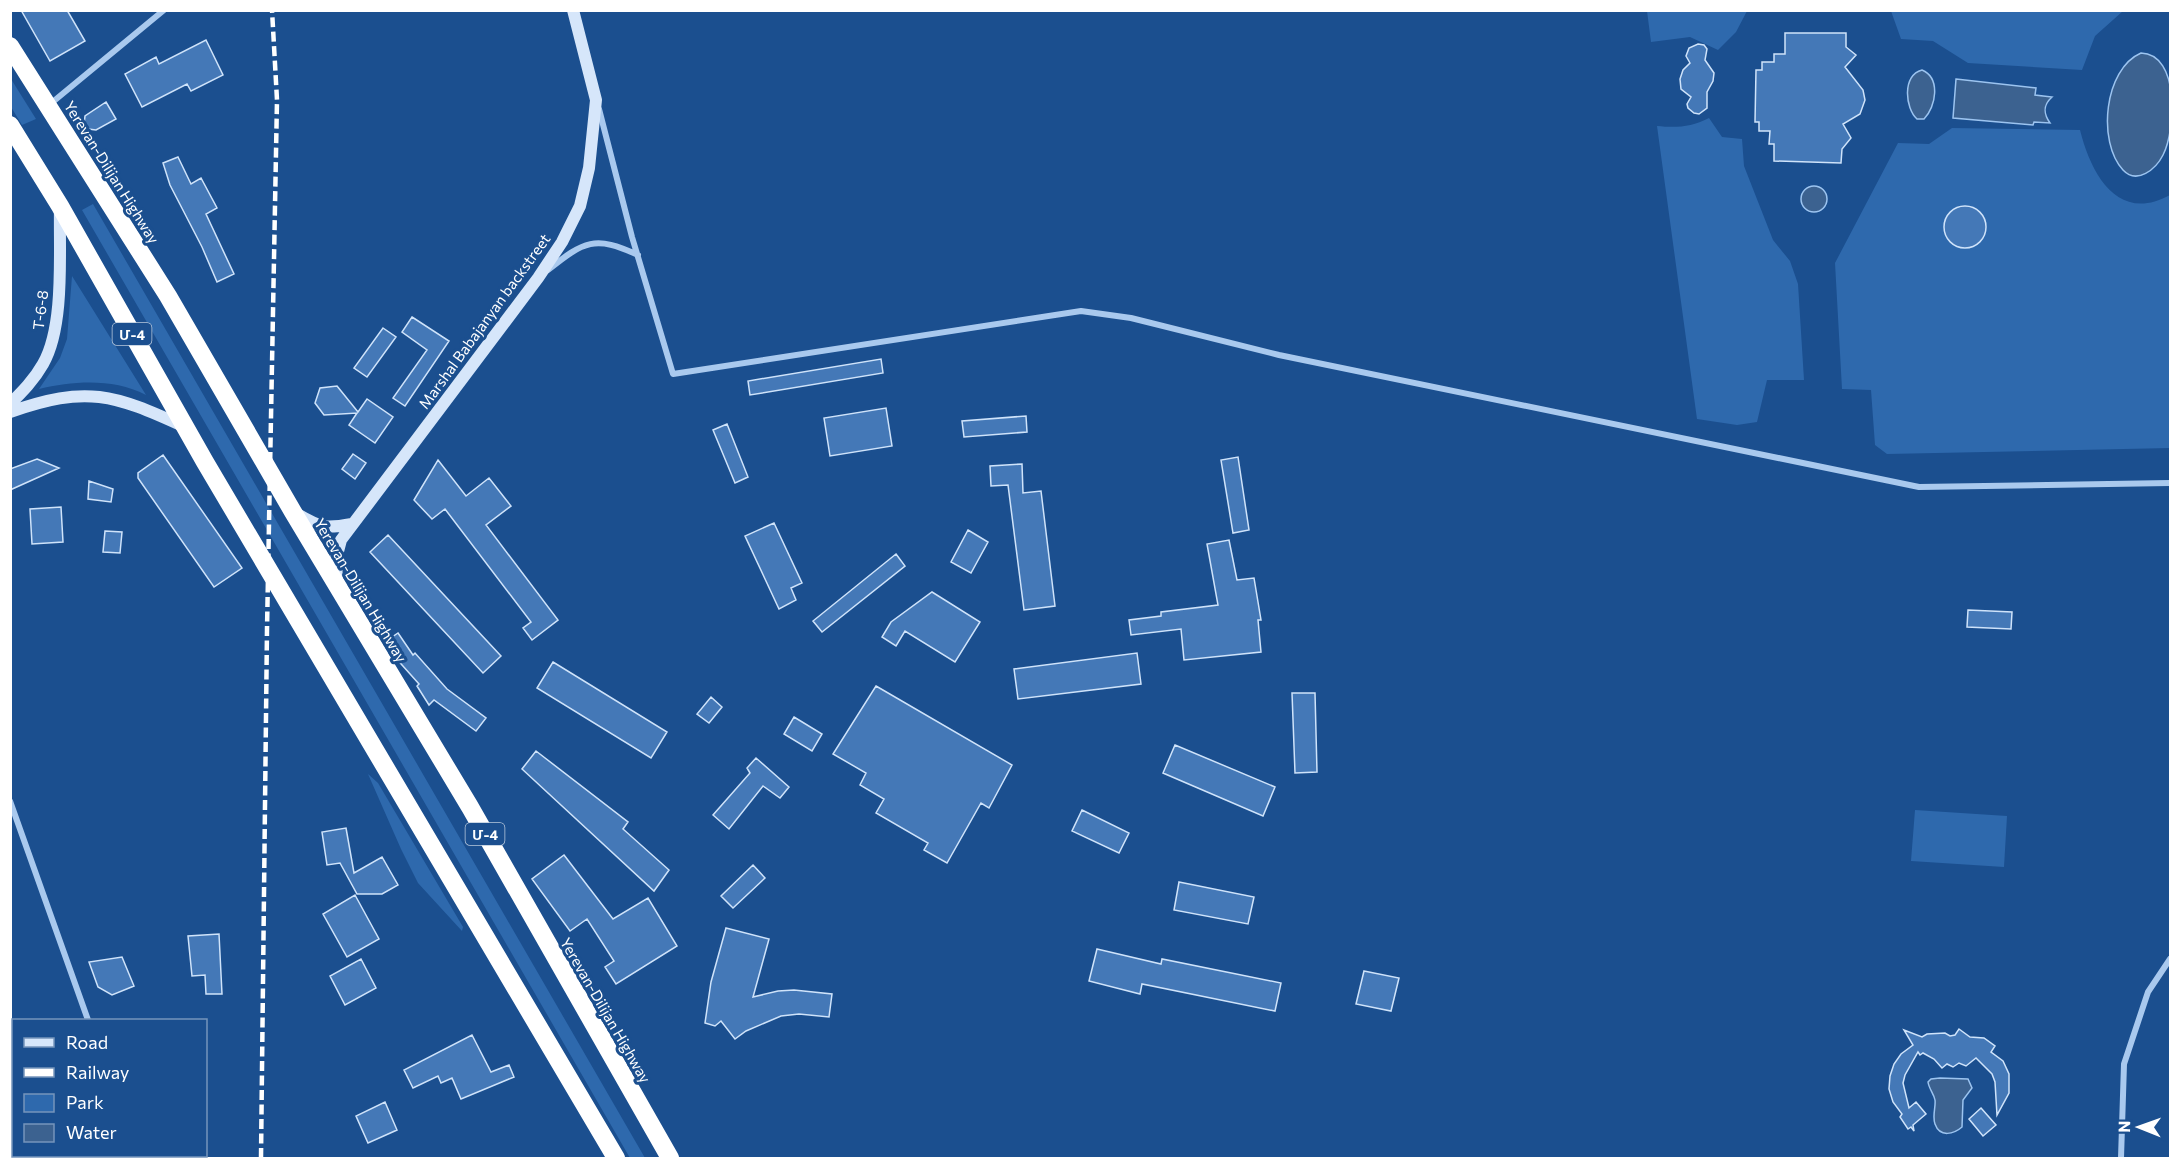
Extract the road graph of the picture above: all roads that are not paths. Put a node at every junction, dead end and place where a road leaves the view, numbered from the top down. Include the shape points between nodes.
1 (164, 10) edge
2 (573, 10) edge
3 (10, 46) edge
4 (597, 100) junction
5 (49, 105) junction
6 (10, 125) edge
7 (60, 206) junction
8 (638, 255) junction
9 (538, 278) junction
10 (10, 404) edge
11 (10, 412) edge
12 (185, 427) junction
13 (2170, 483) edge
14 (293, 512) junction
15 (352, 524) junction
16 (337, 586) junction
17 (10, 801) edge
18 (2170, 959) edge
19 (88, 1019) edge
20 (616, 1158) edge
21 (670, 1158) edge
22 (2121, 1158) edge

1 - 5 street
2 - 4 street, Marshal Babajanyan backstreet
3 - 5 highway, Yerevan-Dilijan Highway / Մ-4
4 - 8 street
4 - 9 street, Marshal Babajanyan backstreet via 580,206
5 - 14 highway, Yerevan-Dilijan Highway / Մ-4 via 168,296
6 - 7 highway, Մ-4
7 - 10 street, T-6-8 via 58,297 53,333 44,362
7 - 12 highway, Մ-4
8 - 9 street via 602,242 583,246
8 - 13 street via 673,374 1081,311 1131,318 1279,355 1919,487
9 - 15 street, Marshal Babajanyan backstreet
11 - 12 street via 44,400 104,396 139,406
12 - 20 highway, Մ-4
14 - 15 street via 317,526
14 - 16 highway, Yerevan-Dilijan Highway / Մ-4
15 - 16 street, Marshal Babajanyan backstreet via 338,549
16 - 21 highway, Yerevan-Dilijan Highway / Մ-4 via 470,807
17 - 19 street
18 - 22 street via 2148,992 2124,1064

